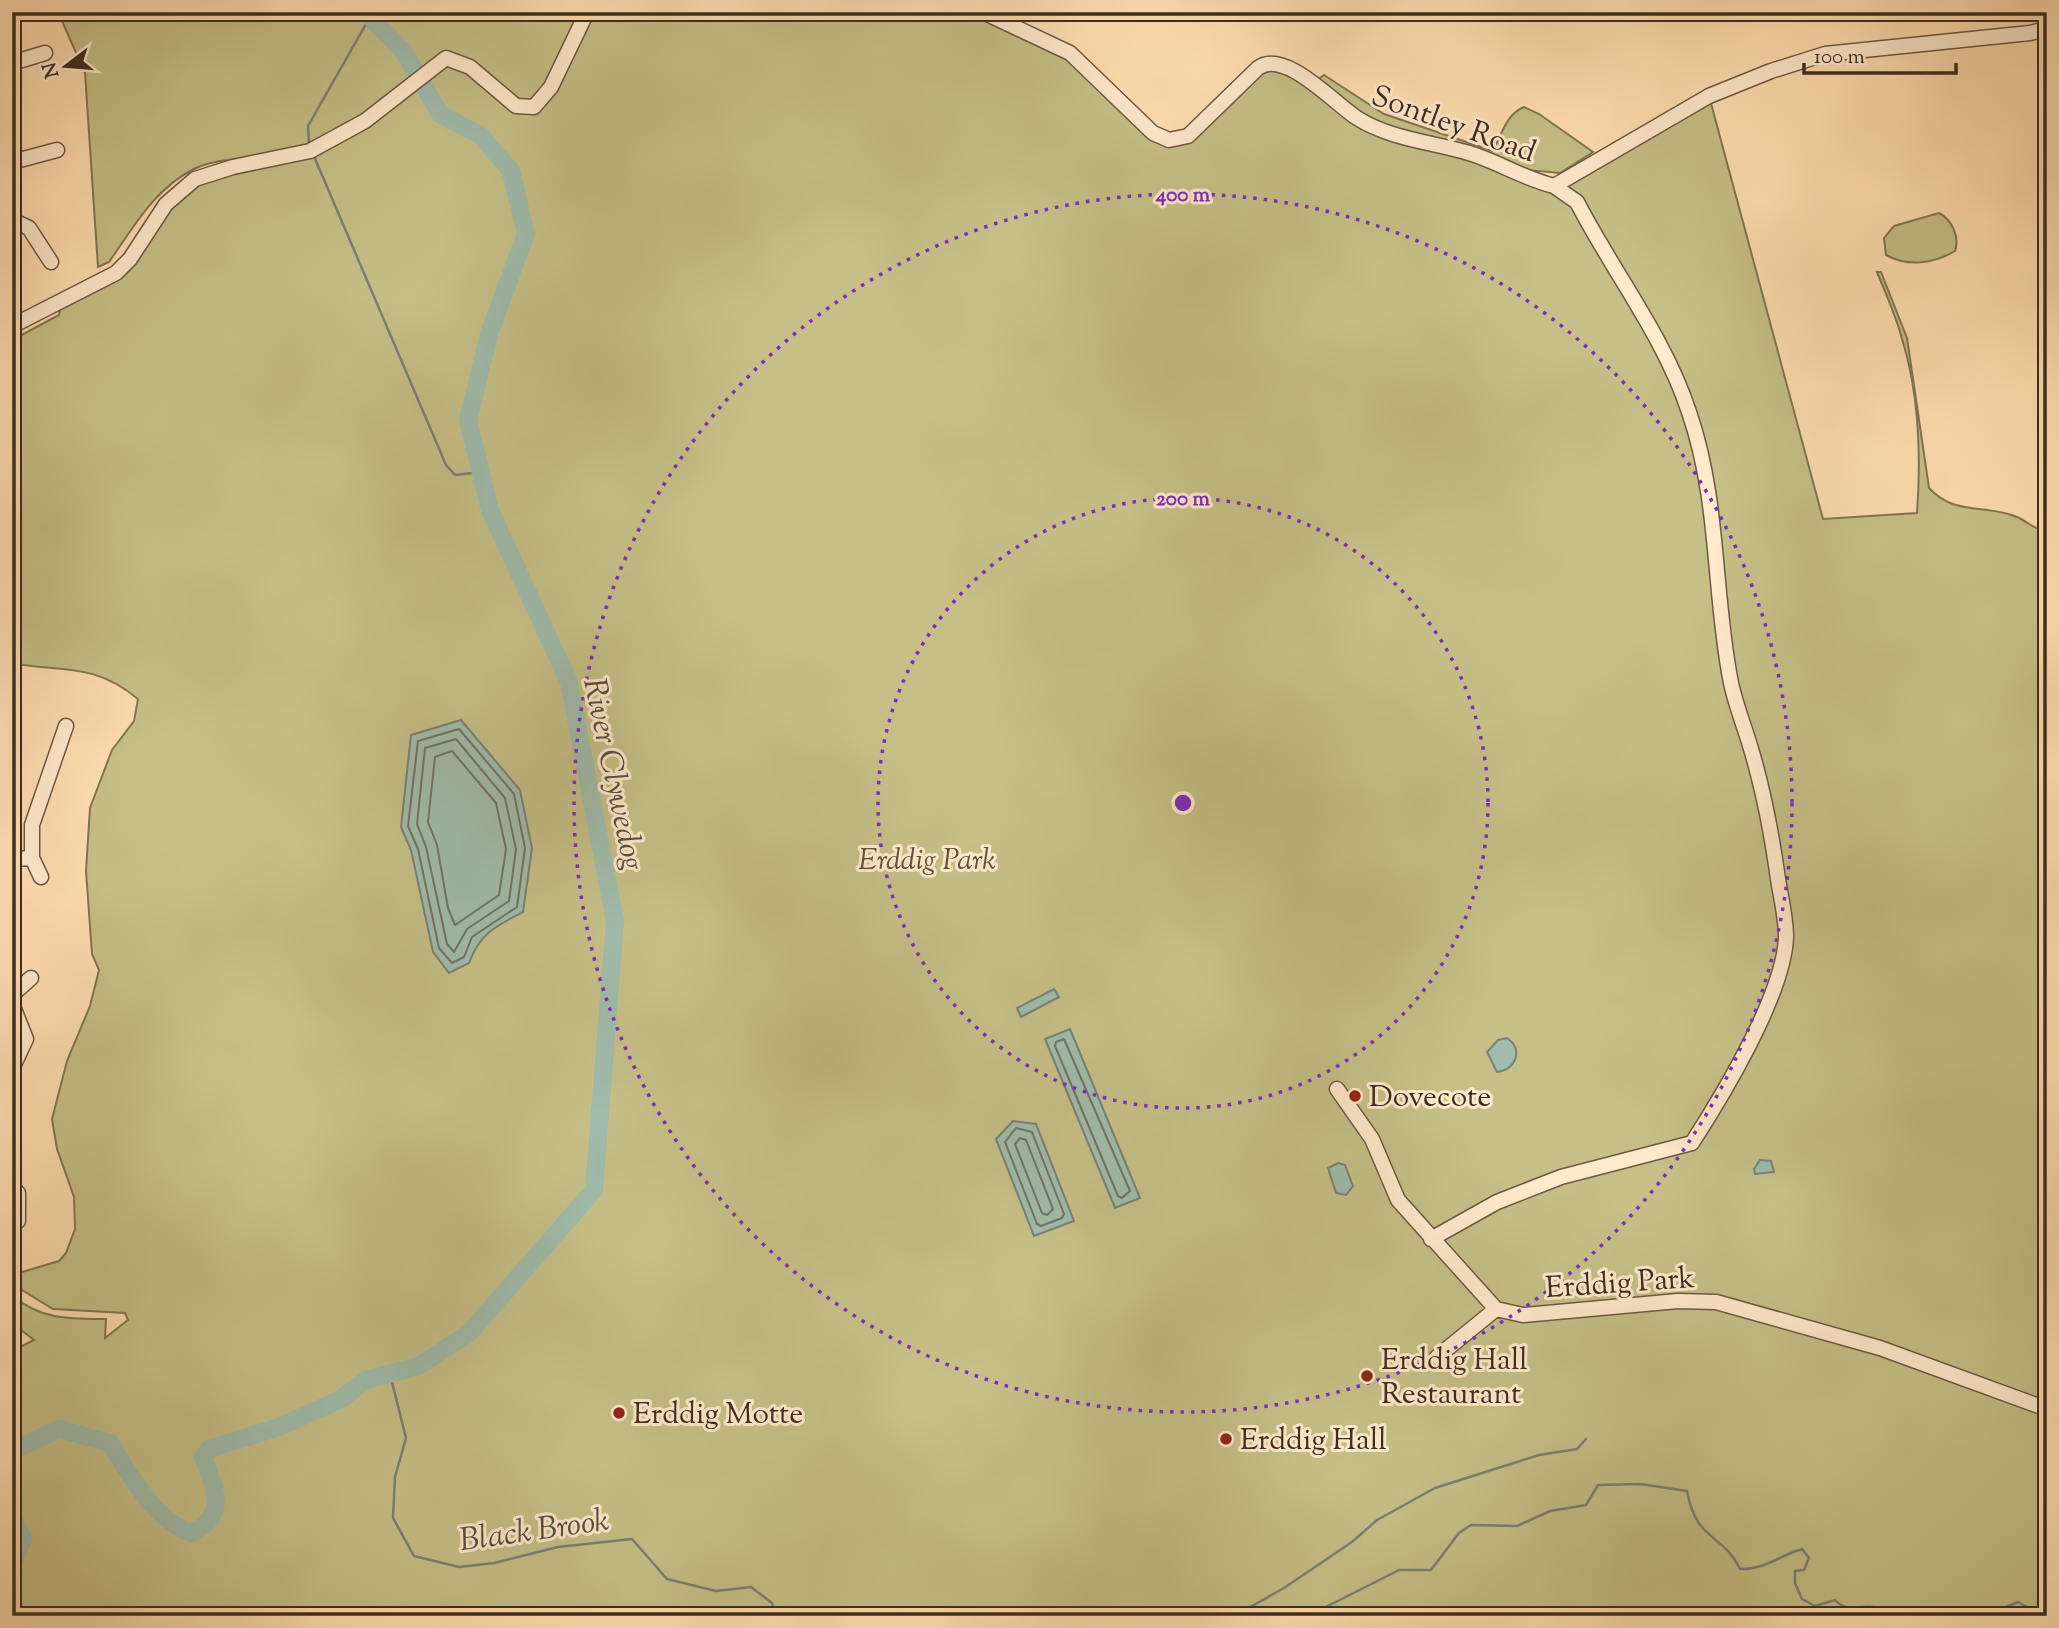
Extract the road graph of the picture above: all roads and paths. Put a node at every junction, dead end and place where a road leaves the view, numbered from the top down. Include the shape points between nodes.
1 (587, 12) edge
2 (983, 12) edge
3 (2047, 29) edge
4 (45, 53) dead end
5 (12, 63) edge
6 (57, 150) dead end
7 (12, 162) edge
8 (1554, 186) junction
9 (12, 220) edge
10 (51, 262) dead end
11 (12, 326) edge
12 (66, 726) dead end
13 (32, 858) junction
14 (12, 859) edge
15 (41, 877) dead end
16 (31, 978) dead end
17 (12, 995) edge
18 (12, 1003) edge
19 (12, 1069) edge
20 (1337, 1089) dead end
21 (12, 1187) edge
22 (18, 1221) dead end
23 (1431, 1239) junction
24 (1496, 1310) junction
25 (1437, 1357) dead end
26 (2047, 1409) edge

1 - 11 street via 551,88 534,107 516,106 470,67 446,58 365,121 312,149 195,179 166,204 116,274
2 - 8 street, Sontley Road via 1070,53 1153,133 1169,140 1188,136 1258,68 1275,62 1291,68 1358,118 1389,133 1472,154 1526,179
3 - 8 street, Sontley Road via 1825,54 1782,67 1709,96
4 - 5 street
6 - 7 street
8 - 23 street via 1577,202 1663,351 1689,411 1716,537 1732,685 1771,832 1786,938 1759,1022 1725,1093 1692,1143 1561,1177 1497,1202
9 - 10 street via 29,229
12 - 13 street via 32,825
13 - 14 street
13 - 15 street
16 - 17 street
18 - 19 street via 26,1039
20 - 23 street via 1371,1139 1398,1200
21 - 22 street via 18,1194
23 - 24 street
24 - 25 street
24 - 26 street, Erddig Park via 1523,1315 1716,1302 1880,1348

